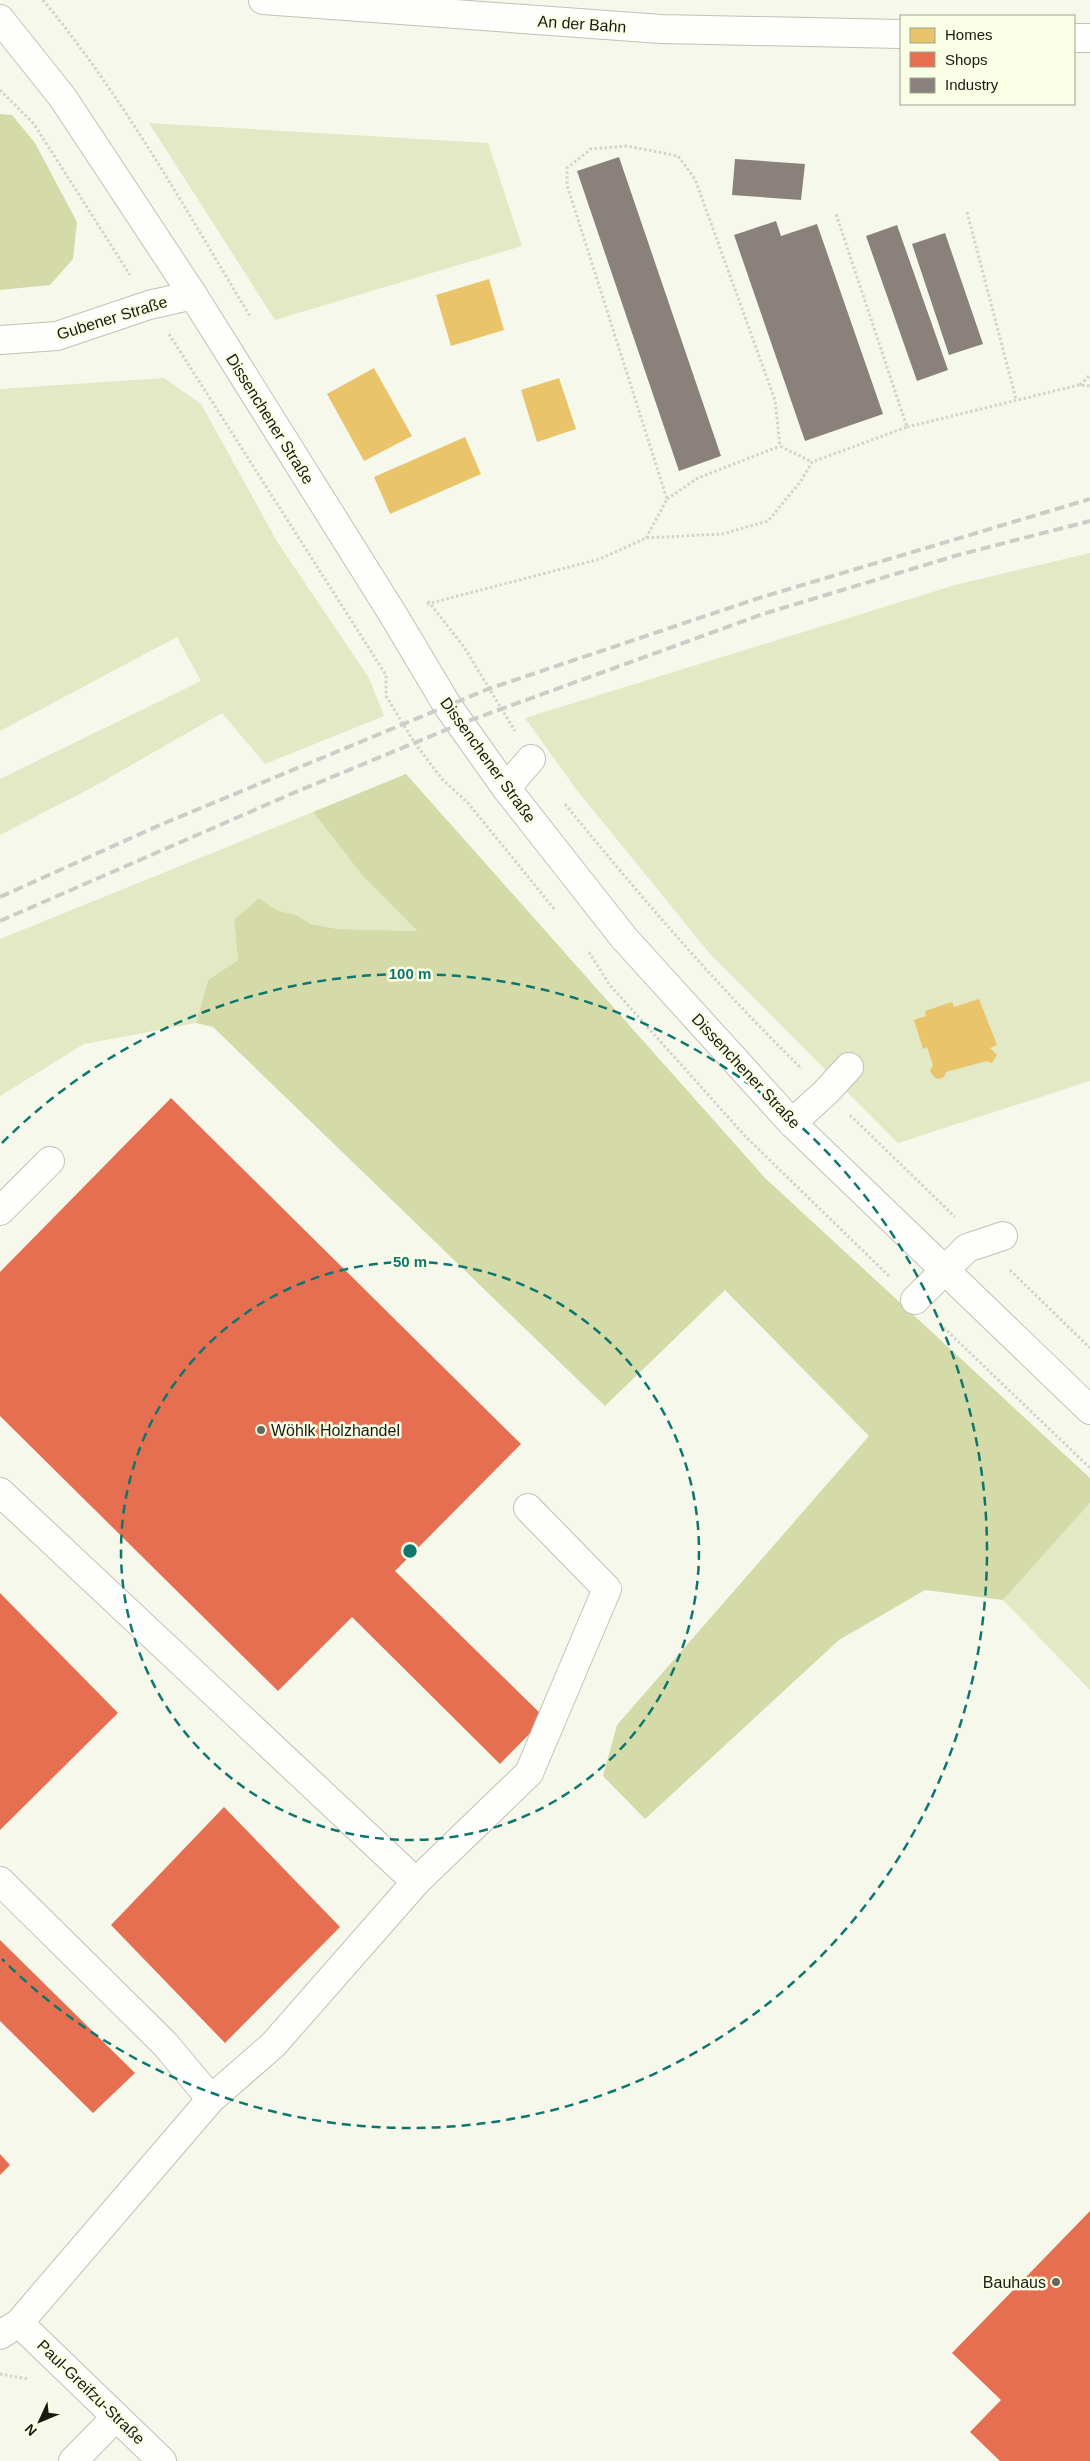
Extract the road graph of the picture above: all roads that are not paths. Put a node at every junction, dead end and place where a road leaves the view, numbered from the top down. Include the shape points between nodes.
1 (263, 0) edge
2 (0, 19) edge
3 (900, 34) edge
4 (1075, 38) edge
5 (1090, 38) edge
6 (193, 295) junction
7 (0, 340) edge
8 (531, 759) road end
9 (506, 788) junction
10 (848, 1067) dead end
11 (792, 1123) junction
12 (50, 1161) dead end
13 (0, 1211) edge
14 (992, 1239) road end
15 (945, 1270) junction
16 (915, 1300) road end
17 (1090, 1410) edge
18 (0, 1492) edge
19 (528, 1508) dead end
20 (0, 1881) edge
21 (416, 1882) junction
22 (211, 2099) junction
23 (10, 2329) edge
24 (116, 2417) junction
25 (73, 2461) edge
26 (162, 2461) edge

1 - 3 main road, An der Bahn via 661,30
2 - 6 main road, Dissenchener Straße via 63,98
4 - 5 main road
6 - 7 main road, Gubener Straße via 149,305 57,336
6 - 9 main road, Dissenchener Straße via 447,705
8 - 9 main road
9 - 11 main road, Dissenchener Straße via 624,938
10 - 11 main road
11 - 15 main road, Dissenchener Straße
12 - 13 main road
14 - 15 main road via 967,1248
15 - 16 main road
15 - 17 main road, Dissenchener Straße
18 - 21 main road
19 - 21 main road via 607,1589 529,1773
20 - 22 main road via 165,2044
21 - 22 main road via 273,2044
22 - 23 main road
23 - 24 main road, Paul-Greifzu-Straße
24 - 25 main road
24 - 26 main road, Paul-Greifzu-Straße

